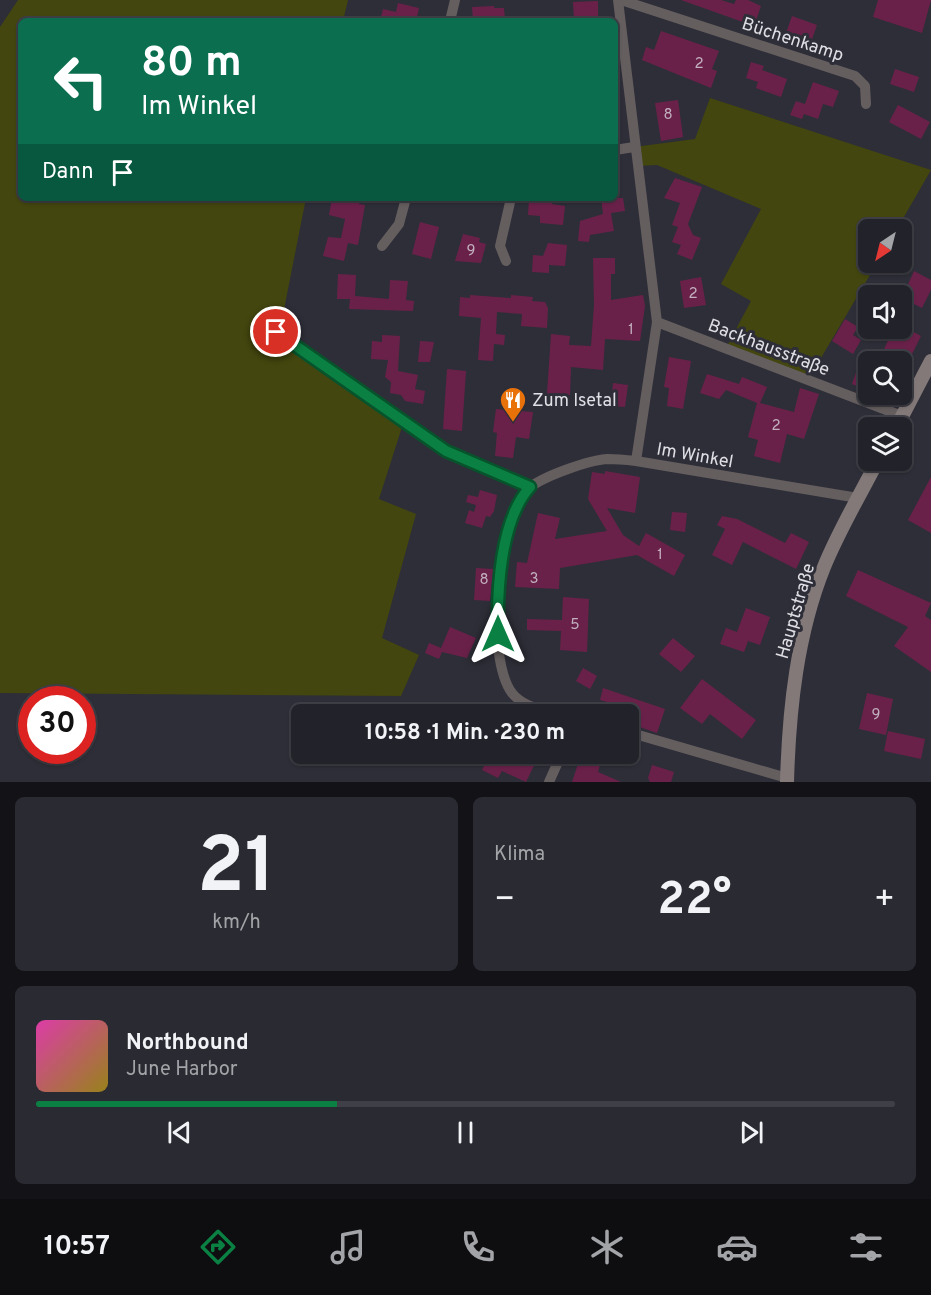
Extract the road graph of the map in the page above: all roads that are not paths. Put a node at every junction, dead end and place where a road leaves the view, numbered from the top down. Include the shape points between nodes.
1 (455, 0) edge
2 (619, 0) edge
3 (451, 18) edge
4 (866, 104) dead end
5 (634, 147) junction
6 (618, 150) edge
7 (405, 201) edge
8 (510, 201) edge
9 (382, 246) dead end
10 (506, 261) dead end
11 (657, 322) junction
12 (276, 332) dead end
13 (930, 364) edge
14 (887, 417) edge
15 (902, 417) edge
16 (636, 461) junction
17 (872, 471) edge
18 (530, 487) junction
19 (858, 498) junction
20 (529, 704) edge
21 (639, 735) edge
22 (557, 764) edge
23 (787, 780) edge
24 (549, 782) edge

1 - 3 street
2 - 4 street, Büchenkamp via 855,76 865,86
2 - 5 street
5 - 6 street
5 - 11 street
7 - 9 street via 399,224
8 - 10 street via 500,246
11 - 14 street, Backhausstraße
11 - 16 street
12 - 18 street via 446,451
13 - 15 street
16 - 18 street, Im Winkel via 606,459 556,474
16 - 19 street, Im Winkel
17 - 19 street, Hauptstraße
18 - 20 street via 511,519 497,609 506,684 520,701
19 - 23 street, Hauptstraße via 824,567 801,641
21 - 23 street
22 - 24 street

